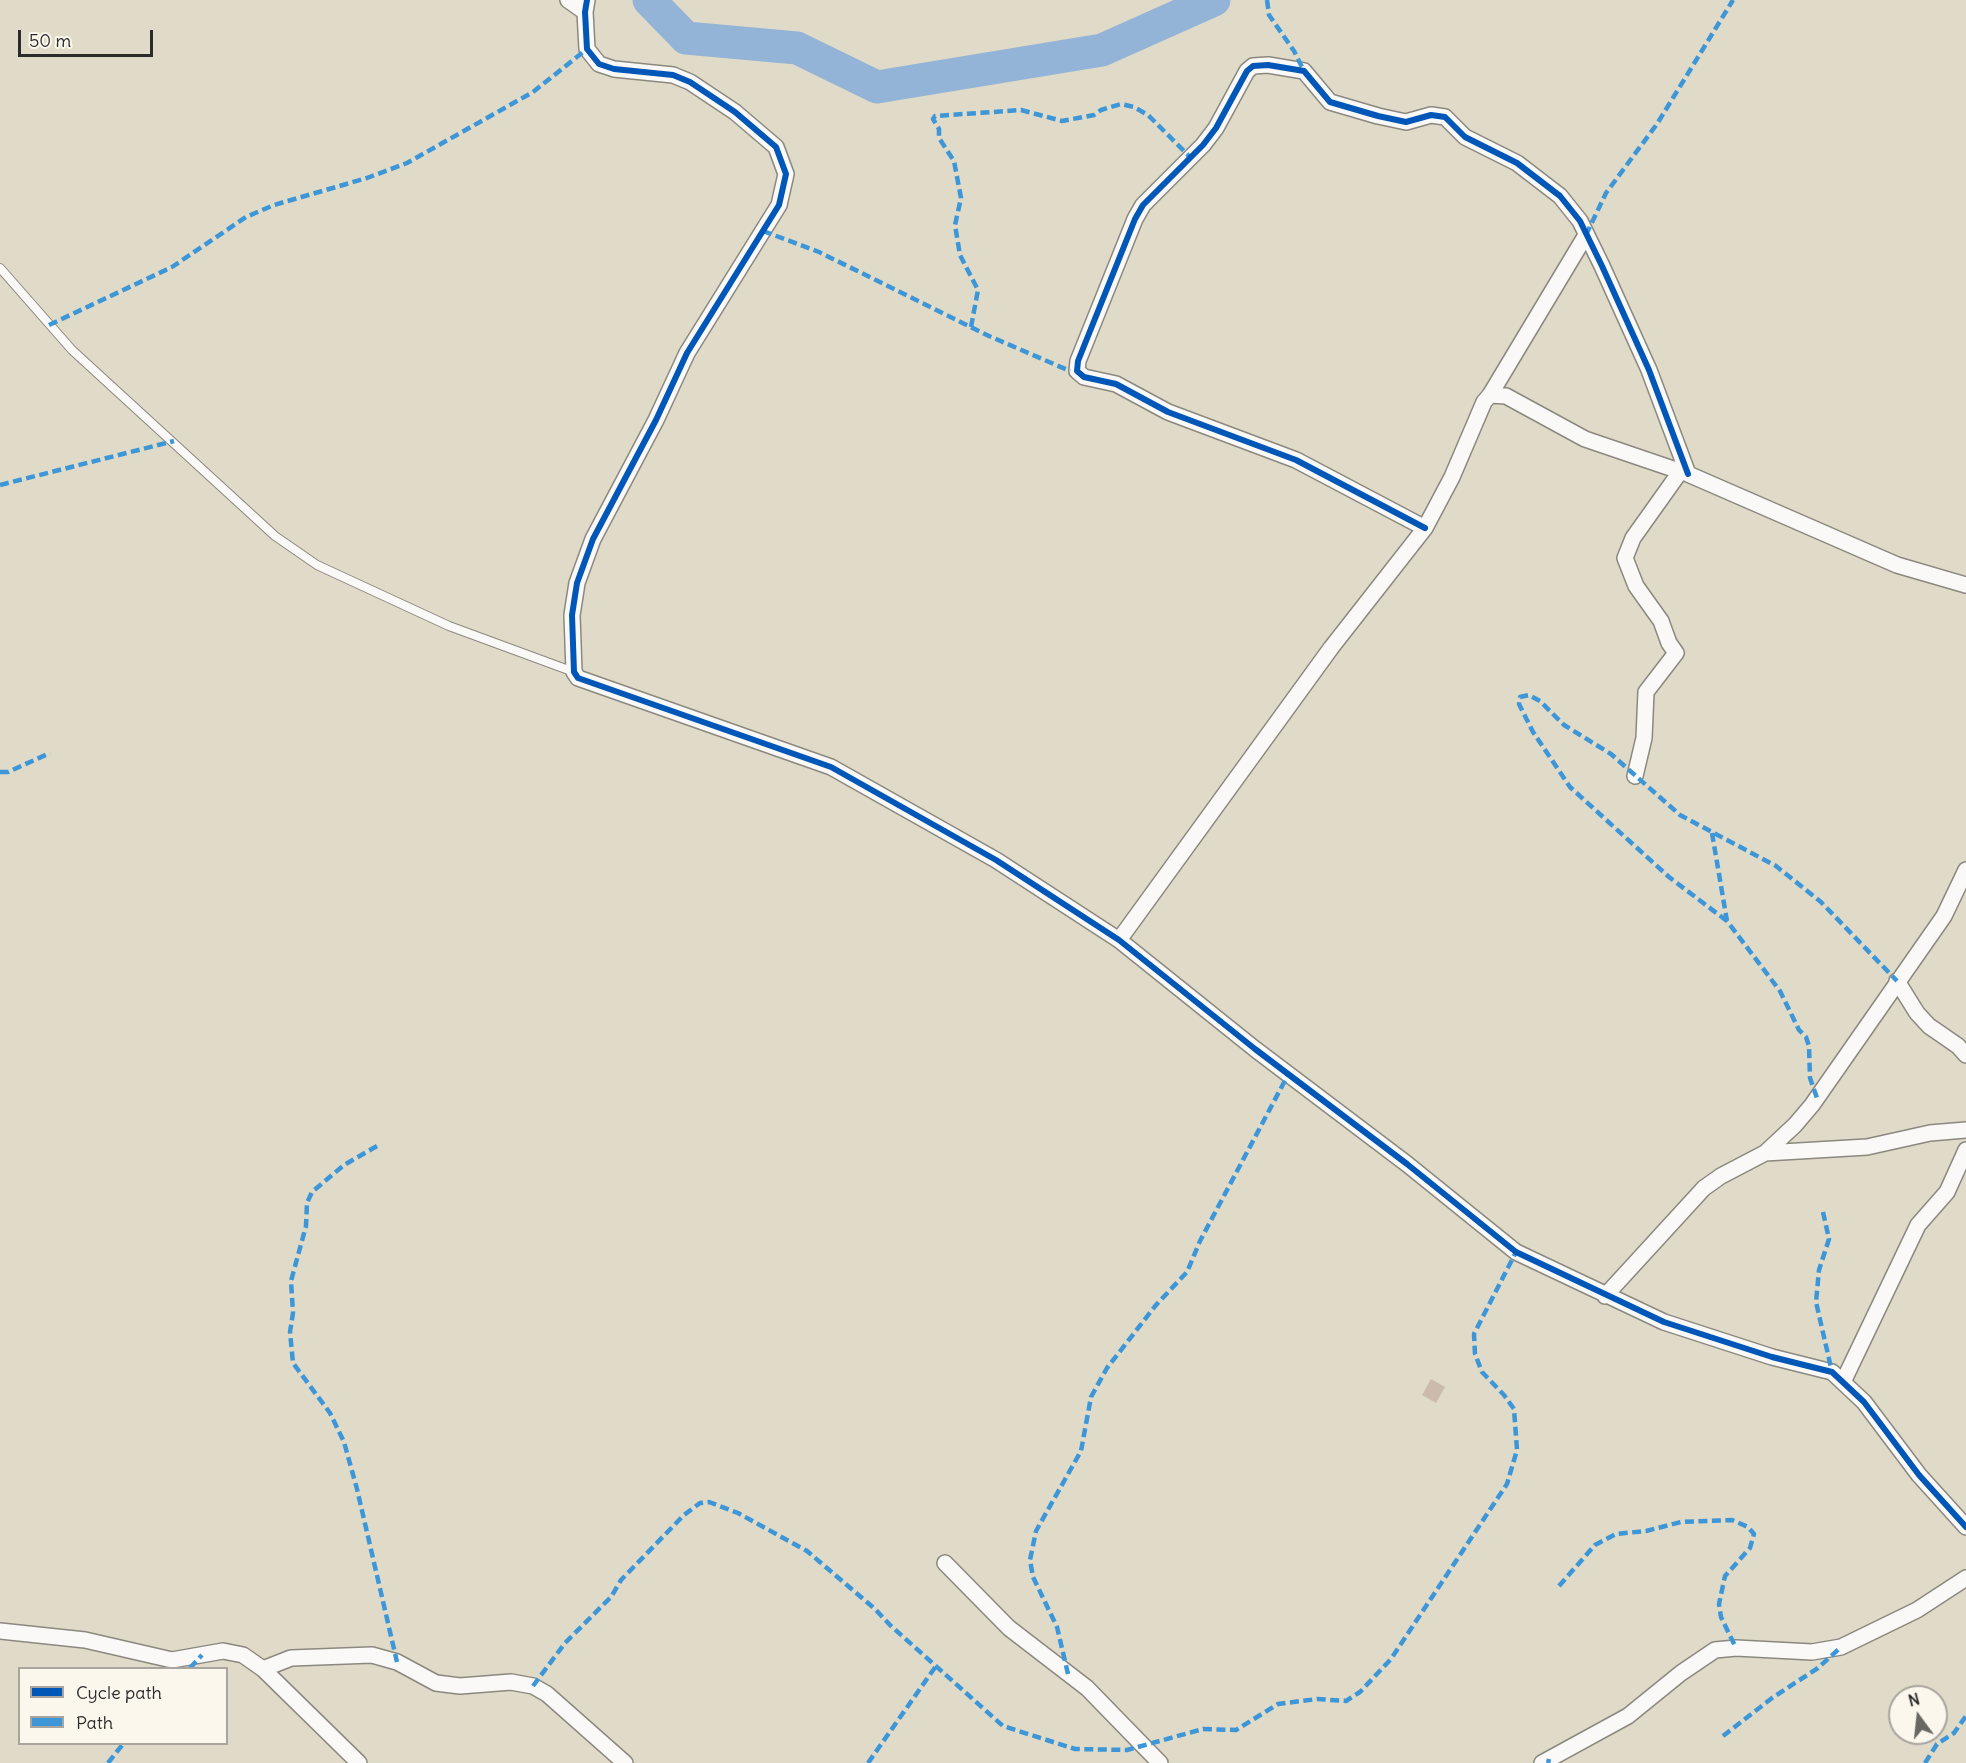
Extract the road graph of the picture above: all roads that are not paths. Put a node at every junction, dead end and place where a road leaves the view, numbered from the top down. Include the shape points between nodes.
1 (568, 0) edge
2 (586, 6) edge
3 (1586, 235) junction
4 (0, 268) edge
5 (1490, 395) junction
6 (1684, 473) junction
7 (1425, 528) junction
8 (1966, 585) edge
9 (574, 672) junction
10 (1635, 776) dead end
11 (1966, 870) edge
12 (1119, 940) junction
13 (1897, 981) junction
14 (1966, 1055) edge
15 (1966, 1130) edge
16 (1966, 1150) edge
17 (1765, 1153) junction
18 (1605, 1296) junction
19 (1843, 1382) junction
20 (1966, 1527) edge
21 (945, 1563) dead end
22 (1966, 1578) edge
23 (0, 1631) edge
24 (263, 1669) junction
25 (359, 1763) edge
26 (625, 1763) edge
27 (1160, 1763) edge
28 (1542, 1763) edge

1 - 2 street
2 - 9 street via 587,49 598,64 673,75 690,82 735,112 776,147 786,174 779,205 687,353 593,539 577,583 572,615
3 - 5 street
3 - 6 street via 1649,370
3 - 7 street via 1571,209 1543,182 1466,137 1445,117 1431,115 1406,122 1332,103 1305,72 1269,65 1253,66 1247,71 1211,135 1192,159 1143,205 1135,219 1078,362 1079,375 1116,384 1168,412 1296,460
4 - 9 lane via 72,350 275,536 317,565 449,626
5 - 6 street via 1506,396 1585,438
5 - 7 street
6 - 8 street via 1897,565
6 - 10 street via 1633,538 1625,558 1636,586 1661,621 1676,653 1646,692 1644,738
7 - 12 street via 1303,686
9 - 12 street via 580,680 831,767 996,860
11 - 13 street via 1944,915
12 - 18 street via 1516,1252
13 - 14 street via 1929,1026
13 - 17 street via 1812,1105
15 - 17 street via 1930,1133 1867,1147
16 - 19 street via 1947,1192 1918,1226
17 - 18 street via 1704,1188
18 - 19 street via 1674,1326 1772,1357 1824,1368
19 - 20 street via 1864,1402 1919,1475
21 - 27 street via 1009,1628 1087,1688
22 - 28 street via 1917,1610 1841,1647 1812,1652 1715,1650 1681,1672 1628,1716
23 - 24 street via 85,1640 172,1660 233,1652
24 - 25 street
24 - 26 street via 291,1658 372,1655 397,1662 436,1683 460,1686 511,1682 533,1686

